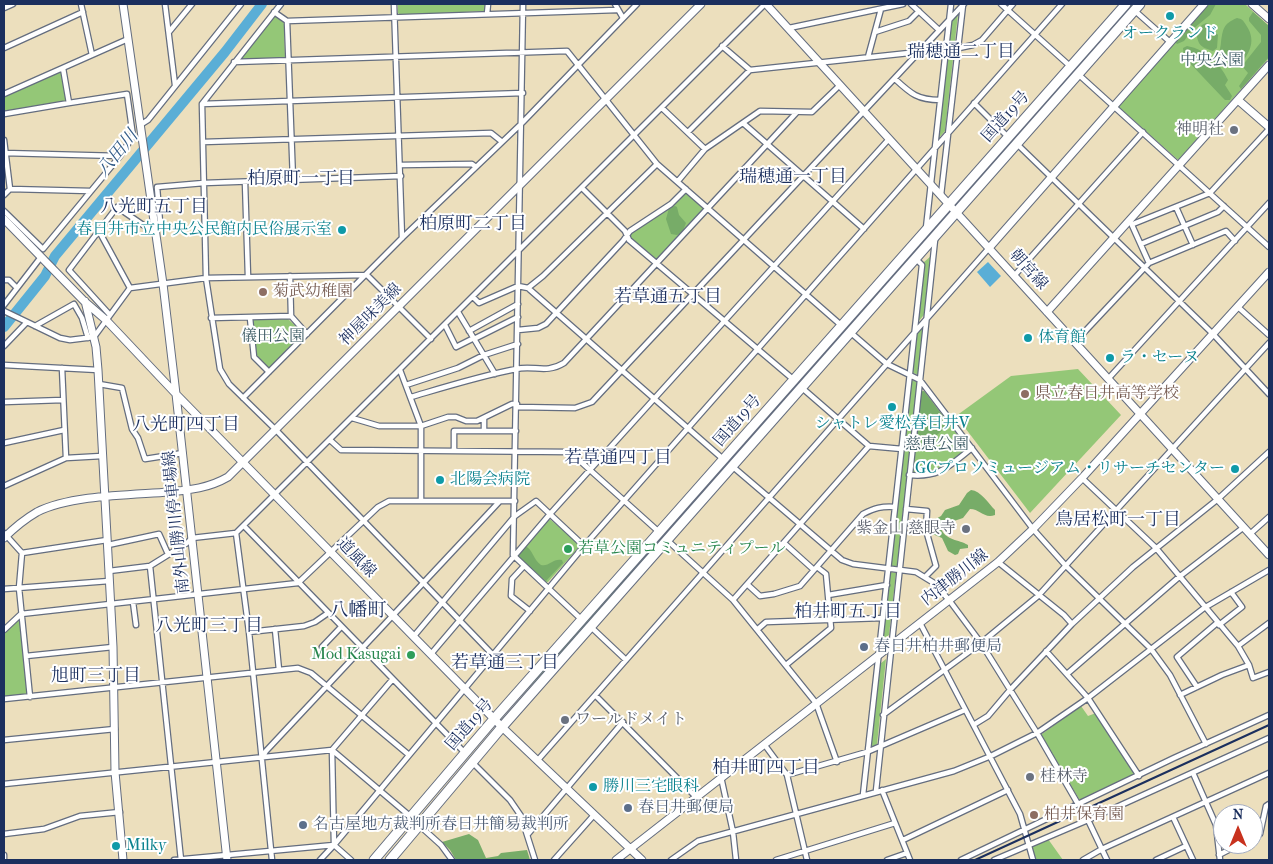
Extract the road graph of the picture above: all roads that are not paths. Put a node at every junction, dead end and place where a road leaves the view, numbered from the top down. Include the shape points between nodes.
1 (13, 4) edge
2 (81, 4) edge
3 (123, 4) edge
4 (165, 4) edge
5 (192, 4) edge
6 (241, 4) edge
7 (281, 4) edge
8 (394, 4) edge
9 (488, 4) edge
10 (523, 4) edge
11 (615, 4) edge
12 (637, 4) edge
13 (701, 4) edge
14 (766, 4) edge
15 (903, 4) edge
16 (911, 4) edge
17 (951, 4) edge
18 (963, 4) edge
19 (1001, 4) edge
20 (1013, 4) edge
21 (1062, 4) edge
22 (1126, 4) edge
23 (1204, 4) edge
24 (1254, 5) edge
25 (1137, 7) edge
26 (4, 8) edge
27 (881, 9) junction
28 (617, 10) junction
29 (1007, 10) junction
30 (919, 11) junction
31 (83, 12) junction
32 (274, 12) junction
33 (523, 13) junction
34 (487, 14) junction
35 (395, 17) junction
36 (623, 18) junction
37 (949, 20) junction
38 (1269, 20) edge
39 (287, 21) junction
40 (789, 28) junction
41 (939, 30) junction
42 (169, 32) junction
43 (875, 32) junction
44 (1034, 35) junction
45 (128, 39) junction
46 (1170, 42) junction
47 (722, 46) junction
48 (4, 47) edge
49 (958, 48) junction
50 (523, 52) junction
51 (92, 55) junction
52 (917, 55) junction
53 (396, 56) junction
54 (868, 58) junction
55 (288, 60) junction
56 (234, 62) junction
57 (820, 63) junction
58 (578, 64) junction
59 (1269, 65) edge
60 (1071, 67) junction
61 (63, 68) junction
62 (750, 70) junction
63 (1078, 74) junction
64 (895, 79) junction
65 (840, 85) junction
66 (175, 86) junction
67 (523, 93) junction
68 (4, 94) edge
69 (398, 96) junction
70 (607, 99) junction
71 (290, 100) junction
72 (940, 100) junction
73 (1238, 100) junction
74 (69, 103) junction
75 (974, 103) junction
76 (202, 104) junction
77 (1113, 106) junction
78 (662, 108) junction
79 (864, 111) junction
80 (796, 112) junction
81 (4, 114) edge
82 (522, 123) junction
83 (743, 123) junction
84 (140, 125) junction
85 (1269, 128) edge
86 (688, 132) junction
87 (1143, 132) junction
88 (948, 134) junction
89 (634, 135) junction
90 (400, 136) junction
91 (1008, 137) junction
92 (889, 139) junction
93 (4, 140) edge
94 (291, 140) junction
95 (501, 141) junction
96 (203, 142) junction
97 (768, 144) junction
98 (1017, 144) junction
99 (705, 149) junction
100 (935, 149) junction
101 (5, 153) edge
102 (120, 156) junction
103 (657, 164) junction
104 (400, 165) junction
105 (1179, 165) junction
106 (476, 167) junction
107 (917, 170) junction
108 (401, 176) junction
109 (803, 176) junction
110 (1050, 177) junction
111 (292, 180) junction
112 (678, 181) junction
113 (245, 182) junction
114 (204, 183) junction
115 (930, 184) junction
116 (520, 186) junction
117 (582, 188) junction
118 (10, 189) junction
119 (686, 189) junction
120 (91, 191) junction
121 (1210, 194) junction
122 (4, 195) edge
123 (941, 195) junction
124 (832, 202) junction
125 (949, 203) junction
126 (1269, 203) edge
127 (1078, 205) junction
128 (1224, 206) junction
129 (1176, 207) junction
130 (708, 208) junction
131 (4, 211) edge
132 (607, 212) junction
133 (956, 212) junction
134 (4, 220) edge
135 (1131, 223) junction
136 (1185, 226) junction
137 (1247, 227) junction
138 (154, 228) junction
139 (864, 229) junction
140 (99, 231) junction
141 (925, 232) junction
142 (627, 236) junction
143 (935, 236) junction
144 (402, 238) junction
145 (1113, 238) junction
146 (744, 240) junction
147 (1235, 241) junction
148 (1141, 244) junction
149 (1193, 245) junction
150 (1269, 247) edge
151 (989, 248) junction
152 (518, 251) junction
153 (41, 257) junction
154 (916, 258) junction
155 (1149, 262) junction
156 (657, 264) junction
157 (774, 266) junction
158 (1144, 267) junction
159 (1269, 272) edge
160 (367, 274) junction
161 (290, 276) junction
162 (1014, 276) junction
163 (248, 277) junction
164 (206, 278) junction
165 (4, 280) edge
166 (162, 284) junction
167 (518, 286) junction
168 (17, 288) junction
169 (130, 288) junction
170 (528, 288) junction
171 (692, 294) junction
172 (806, 294) junction
173 (473, 297) junction
174 (84, 301) junction
175 (1179, 302) junction
176 (518, 304) junction
177 (4, 305) edge
178 (399, 307) junction
179 (1238, 307) junction
180 (4, 311) edge
181 (458, 312) junction
182 (1047, 312) junction
183 (556, 313) junction
184 (291, 316) junction
185 (928, 316) junction
186 (518, 317) junction
187 (108, 318) junction
188 (211, 318) junction
189 (250, 318) junction
190 (27, 322) junction
191 (724, 322) junction
192 (445, 325) junction
193 (35, 326) junction
194 (842, 326) junction
195 (469, 330) junction
196 (518, 330) junction
197 (850, 332) junction
198 (914, 332) junction
199 (307, 334) junction
200 (1213, 334) junction
201 (1269, 335) edge
202 (91, 337) junction
203 (587, 338) junction
204 (431, 339) junction
205 (474, 339) junction
206 (1075, 342) junction
207 (1269, 343) edge
208 (518, 344) junction
209 (4, 346) edge
210 (757, 350) junction
211 (484, 355) junction
212 (887, 364) junction
213 (4, 365) edge
214 (62, 368) junction
215 (518, 369) junction
216 (1246, 369) junction
217 (98, 370) junction
218 (400, 370) junction
219 (622, 370) junction
220 (269, 372) junction
221 (495, 374) junction
222 (910, 376) junction
223 (1108, 379) junction
224 (794, 380) junction
225 (920, 380) junction
226 (99, 384) junction
227 (406, 386) junction
228 (801, 387) junction
229 (1269, 392) edge
230 (176, 394) junction
231 (410, 397) junction
232 (243, 398) junction
233 (654, 398) junction
234 (63, 400) junction
235 (4, 402) edge
236 (517, 405) junction
237 (1140, 413) junction
238 (352, 418) junction
239 (484, 418) junction
240 (837, 419) junction
241 (421, 426) junction
242 (688, 428) junction
243 (64, 430) junction
244 (276, 430) junction
245 (484, 431) junction
246 (516, 431) junction
247 (330, 440) junction
248 (4, 443) edge
249 (868, 446) junction
250 (972, 448) junction
251 (1172, 448) junction
252 (902, 449) junction
253 (421, 450) junction
254 (454, 450) junction
255 (516, 451) junction
256 (1269, 452) edge
257 (183, 454) junction
258 (102, 456) junction
259 (66, 458) junction
260 (724, 460) junction
261 (243, 462) junction
262 (307, 463) junction
263 (732, 466) junction
264 (591, 469) junction
265 (910, 475) junction
266 (1082, 478) junction
267 (4, 486) edge
268 (187, 490) junction
269 (274, 494) junction
270 (769, 497) junction
271 (105, 498) junction
272 (1218, 499) junction
273 (421, 500) junction
274 (624, 500) junction
275 (499, 501) junction
276 (515, 501) junction
277 (895, 507) junction
278 (906, 509) junction
279 (1116, 511) junction
280 (550, 514) junction
281 (515, 516) junction
282 (1269, 517) edge
283 (363, 520) junction
284 (800, 524) junction
285 (244, 526) junction
286 (1244, 528) junction
287 (1033, 530) junction
288 (236, 533) junction
289 (659, 533) junction
290 (1250, 534) junction
291 (5, 535) edge
292 (192, 538) junction
293 (667, 540) junction
294 (108, 543) junction
295 (784, 543) junction
296 (584, 546) junction
297 (1156, 548) junction
298 (831, 551) junction
299 (330, 552) junction
300 (22, 553) junction
301 (168, 554) junction
302 (1269, 555) edge
303 (513, 556) junction
304 (998, 562) junction
305 (150, 566) junction
306 (524, 566) junction
307 (1066, 566) junction
308 (816, 568) junction
309 (891, 569) junction
310 (899, 570) junction
311 (1269, 570) edge
312 (109, 571) junction
313 (704, 572) junction
314 (925, 577) junction
315 (1179, 577) junction
316 (109, 580) junction
317 (424, 582) junction
318 (298, 583) junction
319 (748, 585) junction
320 (887, 585) junction
321 (19, 588) junction
322 (548, 588) junction
323 (4, 589) edge
324 (244, 590) junction
325 (1232, 592) junction
326 (199, 595) junction
327 (828, 595) junction
328 (1038, 596) junction
329 (1100, 598) junction
330 (153, 599) junction
331 (734, 600) junction
332 (949, 600) junction
333 (443, 601) junction
334 (134, 602) junction
335 (110, 604) junction
336 (1204, 608) junction
337 (530, 611) junction
338 (328, 613) junction
339 (21, 614) junction
340 (393, 616) junction
341 (882, 618) junction
342 (460, 620) junction
343 (582, 620) junction
344 (830, 620) junction
345 (920, 623) junction
346 (1072, 624) junction
347 (1126, 624) junction
348 (1218, 624) junction
349 (1269, 624) edge
350 (136, 625) dead end
351 (341, 627) junction
352 (591, 627) junction
353 (275, 629) junction
354 (758, 629) junction
355 (4, 630) edge
356 (249, 632) junction
357 (414, 636) junction
358 (981, 643) junction
359 (891, 644) junction
360 (1238, 646) junction
361 (113, 647) junction
362 (322, 647) dead end
363 (362, 648) junction
364 (1151, 649) junction
365 (1046, 651) junction
366 (431, 654) junction
367 (879, 654) junction
368 (493, 655) junction
369 (26, 656) junction
370 (626, 660) junction
371 (786, 665) junction
372 (1249, 665) junction
373 (944, 668) junction
374 (279, 670) junction
375 (1269, 672) edge
376 (252, 673) junction
377 (1067, 674) junction
378 (207, 678) junction
379 (392, 680) junction
380 (163, 682) junction
381 (326, 686) junction
382 (1198, 687) junction
383 (114, 688) junction
384 (465, 689) junction
385 (1010, 690) junction
386 (1180, 695) junction
387 (596, 696) junction
388 (30, 697) junction
389 (1088, 698) junction
390 (4, 699) edge
391 (816, 703) junction
392 (965, 710) junction
393 (883, 714) junction
394 (1269, 715) edge
395 (362, 716) junction
396 (494, 719) junction
397 (623, 722) junction
398 (435, 724) junction
399 (975, 724) junction
400 (502, 727) junction
401 (115, 729) junction
402 (1037, 733) junction
403 (1269, 738) edge
404 (4, 740) edge
405 (764, 744) junction
406 (1206, 744) junction
407 (880, 746) junction
408 (332, 750) junction
409 (867, 752) junction
410 (465, 753) junction
411 (409, 755) junction
412 (991, 756) junction
413 (262, 757) junction
414 (537, 761) junction
415 (216, 762) junction
416 (473, 762) junction
417 (837, 762) junction
418 (171, 768) junction
419 (116, 772) junction
420 (1193, 773) junction
421 (1269, 773) edge
422 (788, 775) junction
423 (1138, 776) junction
424 (721, 777) junction
425 (4, 784) edge
426 (567, 789) junction
427 (379, 790) junction
428 (882, 790) junction
429 (1008, 790) junction
430 (876, 792) junction
431 (863, 795) junction
432 (696, 796) junction
433 (1206, 802) junction
434 (1078, 804) junction
435 (1269, 804) edge
436 (120, 812) junction
437 (796, 814) junction
438 (594, 815) junction
439 (411, 817) junction
440 (1173, 817) junction
441 (1213, 818) edge
442 (1263, 818) edge
443 (1088, 820) junction
444 (895, 823) junction
445 (420, 826) junction
446 (1025, 830) junction
447 (733, 832) junction
448 (4, 834) edge
449 (528, 834) junction
450 (903, 840) junction
451 (334, 845) junction
452 (1029, 845) junction
453 (1186, 846) junction
454 (629, 848) junction
455 (271, 850) junction
456 (1102, 850) junction
457 (804, 851) junction
458 (907, 854) junction
459 (4, 855) edge
460 (226, 857) edge
461 (4, 860) edge
462 (124, 860) edge
463 (174, 860) edge
464 (181, 860) edge
465 (272, 860) edge
466 (320, 860) edge
467 (351, 860) edge
468 (374, 860) edge
469 (390, 860) edge
470 (452, 860) edge
471 (536, 860) edge
472 (554, 860) edge
473 (616, 860) edge
474 (642, 860) edge
475 (671, 860) edge
476 (736, 860) edge
477 (776, 860) edge
478 (807, 860) edge
479 (887, 860) edge
480 (910, 860) edge
481 (960, 860) edge
482 (994, 860) edge
483 (1033, 860) edge
484 (1083, 860) edge
485 (1107, 860) edge
486 (1156, 860) edge
487 (1193, 860) edge

1 - 26 street
2 - 31 street
3 - 45 street, 南外山勝川停車場線
4 - 42 street
5 - 42 street
6 - 66 street
7 - 32 street
8 - 35 street
9 - 34 street
10 - 33 street
11 - 28 street
12 - 36 street
13 - 70 street, 神屋味美線
14 - 40 street, 朝宮線
14 - 47 street
15 - 27 street
16 - 30 street
17 - 37 street
18 - 37 street
18 - 49 street
19 - 29 street
20 - 29 street
21 - 44 street
22 - 60 highway, 国道19号
23 - 46 street
24 - 38 street
25 - 46 street
25 - 63 highway, 国道19号
27 - 40 street
27 - 43 street
28 - 33 street
28 - 36 street
29 - 44 street
29 - 49 street via 982,40
30 - 41 street
30 - 43 street via 909,21
31 - 48 street
31 - 51 street
32 - 39 street
32 - 56 street
33 - 34 street
33 - 50 street
34 - 35 street
35 - 39 street
35 - 53 street
36 - 58 street
37 - 41 street
37 - 72 street
39 - 55 street
40 - 57 street, 朝宮線
41 - 52 street
42 - 66 street
43 - 54 street
44 - 60 street
44 - 75 street
45 - 51 street
45 - 84 street, 南外山勝川停車場線
46 - 77 street
47 - 62 street
47 - 78 street
49 - 88 street
50 - 53 street
50 - 58 street via 567,51
50 - 67 street
51 - 61 street
52 - 54 street
52 - 64 street
53 - 55 street
53 - 69 street
54 - 57 street
55 - 56 street
55 - 71 street
56 - 76 street
57 - 62 street
57 - 65 street, 朝宮線
58 - 70 street
58 - 82 street
59 - 73 street
60 - 91 highway, 国道19号
61 - 68 street
61 - 74 street
62 - 86 street
63 - 77 street
63 - 98 highway, 国道19号
64 - 72 street via 913,95
64 - 79 street
65 - 79 street, 朝宮線
65 - 80 street via 812,112
66 - 84 street via 148,120
67 - 69 street
67 - 82 street
69 - 71 street
69 - 90 street
70 - 89 street
70 - 116 street, 神屋味美線
71 - 76 street
71 - 94 street
72 - 100 street
73 - 85 street
73 - 105 street
74 - 81 street
74 - 102 street via 127,94 133,136
75 - 88 street
75 - 91 street
76 - 96 street
77 - 87 street
77 - 110 street
78 - 86 street
78 - 89 street
79 - 92 street, 朝宮線
79 - 109 street
80 - 83 street via 760,111
80 - 97 street
82 - 95 street
82 - 116 street
83 - 97 street
83 - 99 street
84 - 138 street, 南外山勝川停車場線
85 - 121 street
86 - 99 street
87 - 105 street
87 - 127 street
88 - 100 street
88 - 123 street
89 - 103 street
89 - 117 street
90 - 94 street
90 - 95 street via 491,133
90 - 104 street
91 - 125 highway, 国道19号
92 - 107 street, 朝宮線
92 - 124 street
93 - 101 street
94 - 96 street
94 - 111 street
95 - 106 street
96 - 114 street
97 - 109 street
97 - 130 street
98 - 110 street
98 - 133 highway, 国道19号
99 - 112 street
100 - 107 street
100 - 115 street
101 - 102 street
101 - 118 street
102 - 120 street
103 - 112 street
103 - 132 street
104 - 106 street via 472,164
104 - 108 street
105 - 121 street
105 - 135 street
106 - 144 street
107 - 115 street, 朝宮線
107 - 139 street
108 - 111 street
108 - 144 street
109 - 124 street
109 - 146 street
110 - 127 street
110 - 151 street
111 - 113 street
112 - 119 street
113 - 114 street
113 - 163 street
114 - 138 street via 157,187 160,222
114 - 164 street
115 - 123 street, 朝宮線
115 - 141 street
116 - 152 street
116 - 178 street, 神屋味美線
117 - 132 street
117 - 152 street
118 - 120 street
118 - 122 street
119 - 130 street
119 - 142 street
120 - 131 street via 42,250
121 - 128 street
121 - 129 street
123 - 125 street, 朝宮線
124 - 139 street
124 - 157 street
125 - 133 street, 朝宮線
125 - 141 highway, 国道19号
126 - 137 street
127 - 145 street
127 - 162 street
128 - 136 street via 1218,212
128 - 137 street
129 - 135 street
129 - 136 street
130 - 146 street
130 - 156 street
132 - 142 street
132 - 170 street
133 - 143 highway, 国道19号
133 - 151 street, 朝宮線
134 - 153 street, 道風線
135 - 145 street
135 - 148 street
136 - 148 street
136 - 149 street
137 - 147 street
137 - 150 street
138 - 140 street via 146,227 117,207
138 - 166 street, 南外山勝川停車場線
139 - 172 street
140 - 169 street
140 - 187 street via 69,270
141 - 194 highway, 国道19号
142 - 156 street
142 - 183 street
143 - 154 highway, 国道19号
143 - 185 street
144 - 160 street
145 - 158 street
145 - 182 street
146 - 157 street
146 - 171 street
147 - 149 street via 1226,231
147 - 175 street
148 - 155 street
149 - 155 street
151 - 162 street, 朝宮線
151 - 185 street
152 - 167 street
152 - 173 street
153 - 168 street
153 - 174 street, 道風線
154 - 197 highway, 国道19号
154 - 198 street via 922,265
155 - 158 street
156 - 171 street
156 - 203 street
157 - 172 street
157 - 191 street
158 - 175 street
158 - 206 street
159 - 179 street, 内津勝川線
160 - 161 street
160 - 178 street
160 - 199 street
161 - 163 street
161 - 184 street
162 - 182 street, 朝宮線
163 - 164 street
164 - 166 street
164 - 188 street
165 - 168 street via 9,280
166 - 169 street
166 - 230 street, 南外山勝川停車場線
167 - 170 street
167 - 173 street via 479,303
167 - 176 street
168 - 177 street
169 - 187 street
170 - 183 street
171 - 191 street
171 - 219 street
172 - 194 street
172 - 210 street
173 - 181 street
174 - 187 street, 道風線
174 - 202 street
175 - 200 street
175 - 223 street
176 - 186 street
176 - 195 street
178 - 204 street
178 - 244 street, 神屋味美線
179 - 200 street, 内津勝川線
179 - 201 street
180 - 190 street
181 - 192 street
181 - 195 street
182 - 206 street, 朝宮線
183 - 196 street via 538,328
183 - 203 street
184 - 189 street
184 - 199 street
185 - 198 street
185 - 225 street
186 - 196 street
186 - 205 street
187 - 202 street
187 - 230 street, 道風線
188 - 189 street
188 - 232 street via 220,370
189 - 220 street via 254,357
190 - 193 street
190 - 209 street
191 - 210 street
191 - 233 street
192 - 204 street
192 - 205 street via 456,347
193 - 202 street via 70,340
193 - 202 street via 74,304
194 - 224 highway, 国道19号
195 - 205 street
196 - 208 street
197 - 212 street
197 - 228 highway, 国道19号
198 - 212 street
198 - 222 street
199 - 220 street
200 - 216 street
200 - 237 street, 内津勝川線
202 - 217 street
203 - 215 street via 559,366 545,370
203 - 219 street
204 - 218 street
205 - 211 street
206 - 223 street, 朝宮線
207 - 216 street
208 - 211 street
208 - 215 street
210 - 224 street
210 - 242 street
211 - 221 street
211 - 227 street
212 - 222 street
212 - 240 street
213 - 214 street
214 - 217 street
214 - 234 street
215 - 221 street
215 - 236 street
216 - 229 street
216 - 251 street
217 - 226 street
218 - 227 street
218 - 238 street
219 - 233 street
219 - 236 street via 592,402 584,406
220 - 232 street
221 - 231 street
222 - 225 street
222 - 252 street
223 - 237 street, 朝宮線
224 - 260 highway, 国道19号
225 - 250 street
225 - 265 street
226 - 257 street via 122,388 132,429 145,459
226 - 258 street
227 - 231 street
228 - 240 street
228 - 263 highway, 国道19号
230 - 257 street, 南外山勝川停車場線
230 - 261 street, 道風線
231 - 241 street
232 - 244 street
233 - 242 street
233 - 264 street
234 - 235 street
234 - 243 street
236 - 239 street via 512,404
236 - 246 street
237 - 251 street, 朝宮線
237 - 266 street, 内津勝川線
238 - 241 street via 379,426
238 - 247 street
239 - 241 street via 466,421 448,417
239 - 245 street
240 - 249 street
240 - 270 street
241 - 253 street
242 - 260 street
242 - 274 street
243 - 248 street
243 - 259 street
244 - 261 street, 神屋味美線
244 - 262 street
245 - 246 street
245 - 254 street via 454,432
246 - 255 street
247 - 253 street via 342,450
247 - 262 street
249 - 252 street
249 - 284 street
250 - 265 street via 936,474
250 - 287 street
251 - 272 street, 朝宮線
251 - 279 street
252 - 277 street
253 - 254 street
253 - 273 street
254 - 255 street
255 - 264 street via 570,452
255 - 276 street
256 - 272 street
257 - 268 street, 南外山勝川停車場線
258 - 259 street
258 - 271 street
259 - 267 street
260 - 289 highway, 国道19号
261 - 268 street, 神屋味美線 via 221,481
261 - 269 street, 道風線
262 - 269 street
262 - 283 street
263 - 270 street
263 - 293 highway, 国道19号
264 - 274 street
264 - 280 street
265 - 278 street
266 - 279 street
266 - 287 street, 内津勝川線
268 - 271 street, 神屋味美線
268 - 292 street, 南外山勝川停車場線
269 - 285 street
269 - 299 street, 道風線
270 - 284 street
270 - 313 street
271 - 291 street, 神屋味美線 via 48,508 26,518
271 - 294 street
272 - 286 street, 朝宮線
272 - 297 street
273 - 275 street
273 - 283 street via 389,501
274 - 289 street
274 - 296 street
275 - 276 street
275 - 317 street
276 - 281 street
277 - 298 street via 884,506 863,514
277 - 309 street
278 - 310 street
278 - 314 street via 927,511 926,530 936,566
279 - 297 street
279 - 307 street
280 - 281 street via 536,501
280 - 296 street
280 - 303 street
281 - 303 street
281 - 333 street
282 - 290 street
283 - 299 street
283 - 317 street
284 - 295 street
284 - 298 street
285 - 288 street
285 - 318 street
286 - 290 street, 朝宮線
286 - 315 street
287 - 304 street, 内津勝川線
287 - 307 street
288 - 292 street
288 - 324 street
289 - 343 highway, 国道19号
290 - 302 street, 朝宮線
291 - 300 street
292 - 301 street
292 - 326 street, 南外山勝川停車場線
293 - 313 street
293 - 352 highway, 国道19号
294 - 300 street
294 - 301 street via 159,534
294 - 312 street
295 - 308 street
295 - 319 street
296 - 322 street
297 - 315 street
297 - 329 street
298 - 308 street
298 - 309 street via 853,564
299 - 318 street
299 - 340 street, 道風線
300 - 321 street
301 - 305 street
303 - 306 street
303 - 342 street
304 - 328 street
304 - 332 street, 内津勝川線
305 - 312 street
305 - 330 street
306 - 322 street
306 - 337 street via 512,579 511,596
307 - 328 street
307 - 329 street
308 - 319 street via 800,586 774,594 760,596
308 - 327 street via 826,574
309 - 310 street
309 - 320 street
310 - 314 street
310 - 359 street
311 - 325 street
312 - 316 street
313 - 331 street
313 - 370 street
314 - 332 street
315 - 336 street
315 - 347 street
316 - 321 street
316 - 335 street
317 - 333 street
317 - 340 street
318 - 324 street
318 - 338 street
319 - 331 street
320 - 327 street
320 - 341 street
321 - 323 street
321 - 339 street
322 - 337 street
322 - 343 street
324 - 326 street
324 - 356 street
325 - 336 street
325 - 348 street via 1242,607
326 - 330 street
326 - 378 street, 南外山勝川停車場線
327 - 344 street
328 - 346 street
328 - 358 street
329 - 346 street
329 - 347 street
330 - 334 street
330 - 380 street
331 - 354 street
332 - 345 street, 内津勝川線
332 - 358 street
333 - 342 street
333 - 357 street
334 - 335 street
334 - 350 street
335 - 339 street
335 - 361 street
336 - 348 street
336 - 364 street
337 - 368 street
338 - 351 street
338 - 353 street via 304,626
339 - 355 street
339 - 369 street
340 - 357 street, 道風線
340 - 363 street
341 - 344 street
341 - 367 street
342 - 366 street
342 - 368 street
343 - 396 highway, 国道19号
344 - 354 street via 766,622
344 - 371 street via 831,628
345 - 359 street, 内津勝川線
345 - 373 street
346 - 365 street
347 - 364 street
347 - 377 street
348 - 360 street
348 - 382 street via 1177,657
349 - 360 street
351 - 362 street
351 - 363 street
352 - 370 street
352 - 400 highway, 国道19号
353 - 356 street
353 - 374 street
354 - 371 street
356 - 376 street
357 - 366 street, 道風線
358 - 373 street
358 - 385 street
359 - 367 street, 内津勝川線
359 - 393 street
360 - 372 street
361 - 369 street
361 - 383 street
363 - 379 street
363 - 381 street
364 - 386 street
364 - 389 street
365 - 377 street
365 - 385 street
366 - 384 street, 道風線
367 - 391 street, 内津勝川線
367 - 409 street
368 - 384 street
369 - 388 street
370 - 387 street
371 - 391 street
372 - 375 street via 1253,678
372 - 382 street
373 - 392 street
373 - 393 street
374 - 376 street
374 - 381 street via 298,668 311,672
376 - 378 street
376 - 413 street
377 - 389 street
378 - 380 street
378 - 415 street, 南外山勝川停車場線
379 - 395 street
379 - 398 street
380 - 383 street
380 - 418 street
381 - 395 street
381 - 413 street
382 - 386 street
383 - 388 street
383 - 401 street
384 - 396 street, 道風線
384 - 398 street
385 - 399 street via 988,716
385 - 402 street
386 - 406 street
387 - 397 street
387 - 414 street
388 - 390 street
389 - 402 street
389 - 423 street
391 - 405 street, 内津勝川線
391 - 417 street
392 - 399 street
392 - 407 street
393 - 407 street
394 - 406 street
395 - 408 street
395 - 411 street
396 - 400 street, 道風線
396 - 410 highway, 国道19号
397 - 426 street
397 - 432 street
398 - 410 street
398 - 411 street
399 - 412 street
400 - 414 street, 道風線
400 - 416 highway, 国道19号
401 - 404 street
401 - 419 street
402 - 412 street
402 - 434 street
403 - 420 street
405 - 422 street
405 - 424 street, 内津勝川線
406 - 423 street
407 - 409 street
407 - 430 street
408 - 413 street
408 - 427 street
408 - 451 street
409 - 417 street
409 - 431 street
410 - 439 highway, 国道19号
411 - 427 street
412 - 428 street via 954,771
412 - 429 street
413 - 415 street
413 - 455 street
414 - 426 street, 道風線
415 - 418 street
415 - 460 street, 南外山勝川停車場線
416 - 445 highway, 国道19号
416 - 449 street via 510,800
417 - 422 street
418 - 419 street
418 - 464 street
419 - 425 street
419 - 436 street
420 - 433 street
420 - 443 street
421 - 433 street
422 - 437 street
423 - 434 street
424 - 432 street, 内津勝川線
424 - 447 street
426 - 438 street, 道風線
426 - 449 street
427 - 439 street
427 - 451 street
428 - 430 street
428 - 444 street
429 - 446 street
429 - 450 street
430 - 431 street
431 - 437 street
432 - 454 street, 内津勝川線
433 - 440 street
433 - 441 street
434 - 446 street
435 - 442 street
436 - 448 street via 80,816 44,829
436 - 462 street
437 - 447 street
437 - 457 street
438 - 454 street, 道風線
438 - 472 street
439 - 468 highway, 国道19号
440 - 453 street
440 - 456 street
443 - 452 street
443 - 456 street
444 - 450 street
444 - 457 street
445 - 469 highway, 国道19号
445 - 470 street
446 - 452 street
446 - 481 street
447 - 475 street via 698,841
447 - 476 street
449 - 471 street
450 - 458 street
451 - 455 street
451 - 466 street
451 - 467 street
452 - 482 street
452 - 483 street
453 - 486 street
453 - 487 street
454 - 473 street, 内津勝川線
454 - 474 street, 道風線
455 - 460 street
455 - 465 street
456 - 484 street
456 - 485 street
457 - 477 street
457 - 478 street
458 - 479 street
458 - 480 street
459 - 461 street
460 - 464 street
463 - 464 street

